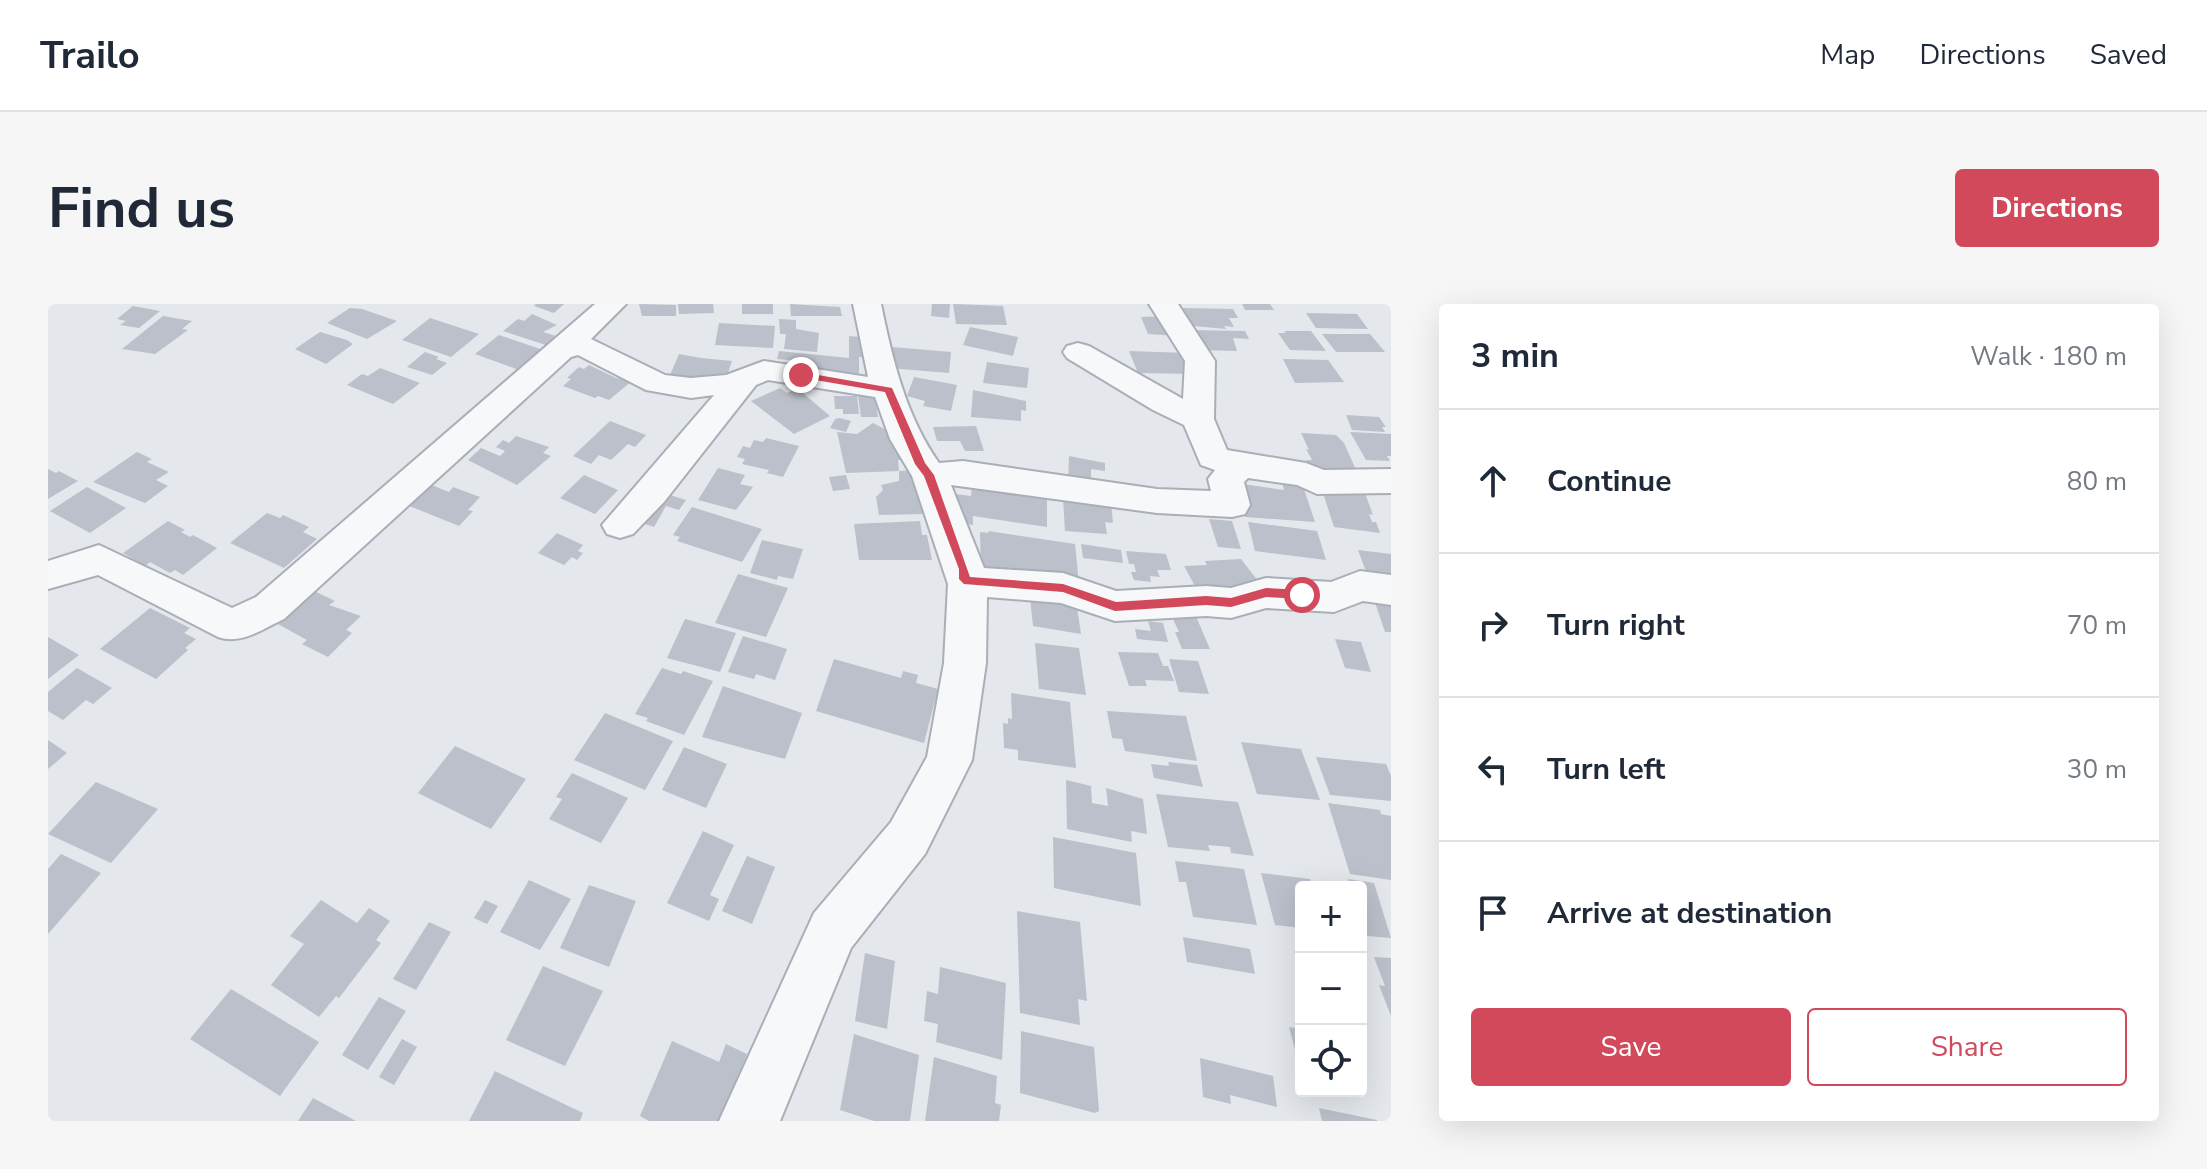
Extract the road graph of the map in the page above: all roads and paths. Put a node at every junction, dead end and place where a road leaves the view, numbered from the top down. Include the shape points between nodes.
1 (612, 304) edge
2 (867, 304) edge
3 (1163, 304) edge
4 (562, 350) junction
5 (1078, 352) dead end
6 (745, 378) junction
7 (888, 390) junction
8 (1198, 419) junction
9 (1241, 466) junction
10 (929, 475) junction
11 (1391, 481) edge
12 (620, 525) dead end
13 (48, 575) edge
14 (968, 581) junction
15 (1391, 590) edge
16 (749, 1121) edge

1 - 4 street
2 - 7 street
3 - 8 street via 1200,361
4 - 6 street via 591,348 657,383 691,388
4 - 13 street via 270,608 232,626 99,559
5 - 8 street
6 - 7 street via 764,370
6 - 12 street
7 - 10 street
8 - 9 street via 1213,457
9 - 10 street via 1226,479 1232,505 1157,501 963,473
9 - 11 street via 1306,475 1317,482
10 - 14 street
14 - 15 street via 1063,588 1115,606 1231,603 1266,593 1334,597 1360,586
14 - 16 street via 965,663 949,760 908,838 832,931

